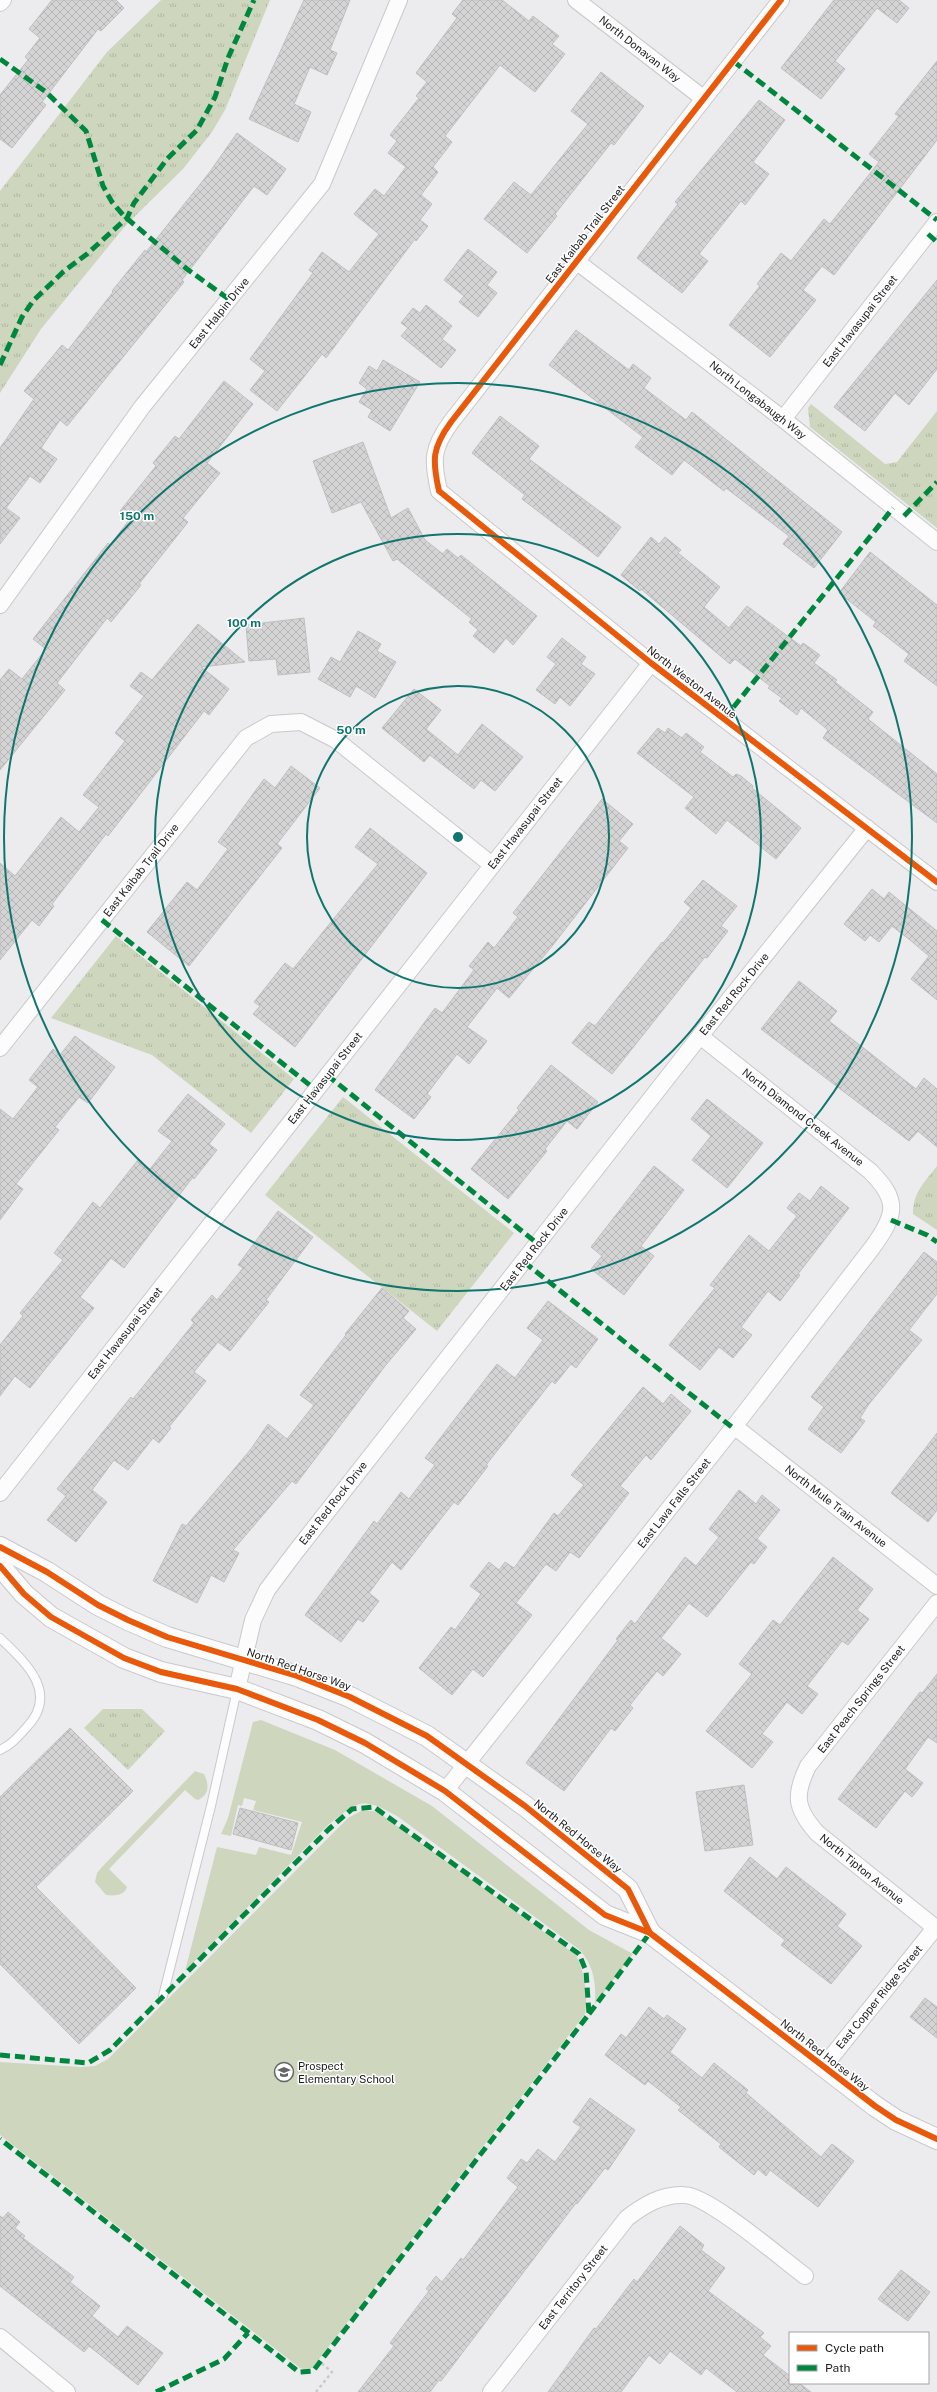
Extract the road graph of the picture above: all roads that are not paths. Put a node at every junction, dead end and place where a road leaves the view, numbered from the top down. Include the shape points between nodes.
1 (3, 0) edge
2 (399, 0) edge
3 (576, 0) edge
4 (781, 0) edge
5 (0, 4) edge
6 (703, 98) junction
7 (937, 222) edge
8 (576, 261) junction
9 (783, 420) junction
10 (439, 491) joint
11 (937, 542) edge
12 (2, 599) edge
13 (651, 663) junction
14 (867, 828) junction
15 (492, 865) junction
16 (937, 882) edge
17 (700, 1036) junction
18 (0, 1048) edge
19 (891, 1209) joint
20 (734, 1426) junction
21 (0, 1493) edge
22 (0, 1547) edge
23 (0, 1566) edge
24 (937, 1586) edge
25 (937, 1603) edge
26 (0, 1638) edge
27 (242, 1659) junction
28 (237, 1689) junction
29 (0, 1750) edge
30 (468, 1763) junction
31 (445, 1791) junction
32 (798, 1801) joint
33 (936, 1929) edge
34 (650, 1933) junction
35 (163, 1996) dead end
36 (824, 2066) junction
37 (937, 2138) edge
38 (805, 2276) dead end
39 (0, 2337) edge
40 (67, 2392) edge
41 (491, 2392) edge

1 - 5 street
2 - 12 street, East Halpin Drive via 322,184 142,407
3 - 6 street, North Donavan Way
4 - 6 street, East Kaibab Trail Street
6 - 8 street, East Kaibab Trail Street
7 - 9 street, East Havasupai Street
8 - 9 street, North Longabaugh Way
8 - 10 street, East Kaibab Trail Street via 438,440 433,466
9 - 11 street, North Longabaugh Way
10 - 13 street, North Weston Avenue
13 - 14 street, North Weston Avenue
13 - 15 street, East Havasupai Street
14 - 16 street, North Weston Avenue
14 - 17 street, East Red Rock Drive
15 - 18 street, East Kaibab Trail Drive via 336,740 301,722 271,724 246,738
15 - 21 street, East Havasupai Street
17 - 19 street, North Diamond Creek Avenue via 870,1171 888,1193
17 - 27 street, East Red Rock Drive via 267,1590 253,1620
19 - 20 street, East Lava Falls Street via 890,1220 884,1232
20 - 24 street, North Mule Train Avenue
20 - 30 street, East Lava Falls Street
22 - 27 street, North Red Horse Way via 128,1620 167,1637
23 - 28 street, North Red Horse Way via 24,1594 51,1617 124,1658 161,1672
25 - 32 street, East Peach Springs Street via 808,1766 800,1783
26 - 29 lane via 28,1664 40,1693 38,1710 32,1722 10,1745
27 - 28 street, East Red Rock Drive
27 - 30 street, North Red Horse Way via 297,1676 350,1697 427,1736
28 - 31 street, North Red Horse Way via 318,1720 365,1743
28 - 35 lane
30 - 31 street, East Lava Falls Street
30 - 34 street, North Red Horse Way via 628,1889
31 - 34 street, North Red Horse Way via 605,1915
32 - 33 street, North Tipton Avenue via 804,1818 816,1833
33 - 36 street, East Copper Ridge Street
34 - 36 street, North Red Horse Way
36 - 37 street, North Red Horse Way via 896,2120
38 - 41 street, East Territory Street via 709,2204 686,2194 666,2196 645,2205 627,2218
39 - 40 street

